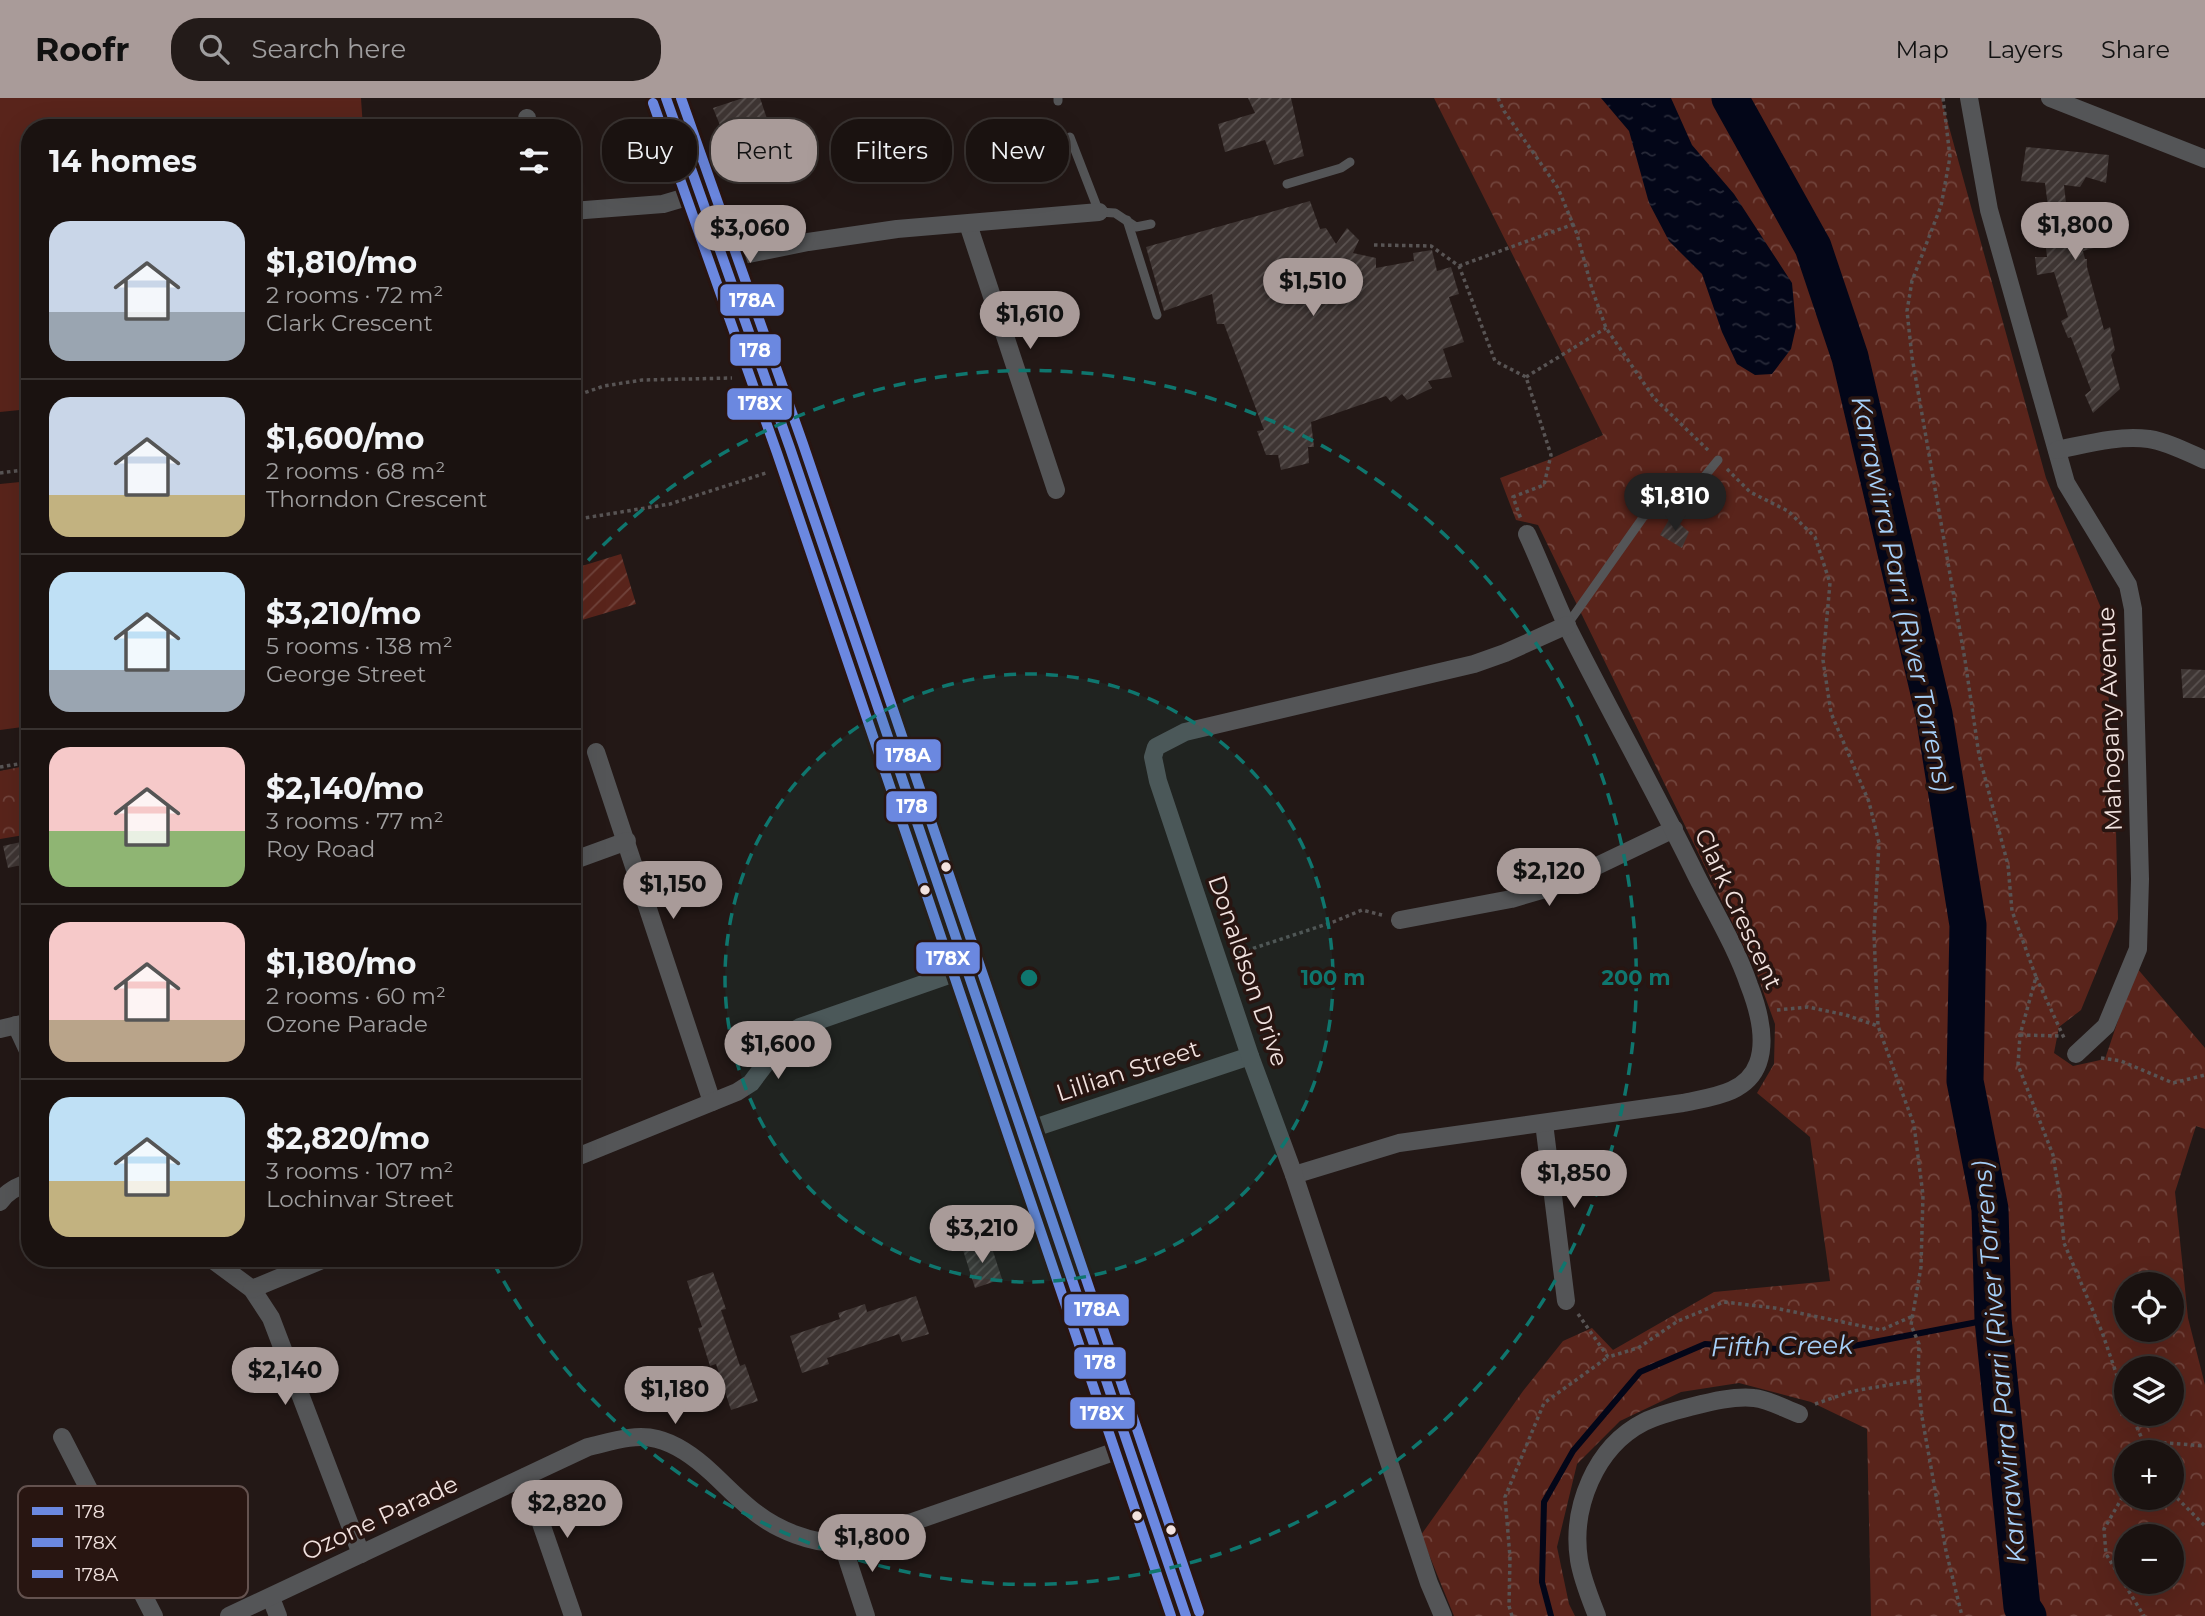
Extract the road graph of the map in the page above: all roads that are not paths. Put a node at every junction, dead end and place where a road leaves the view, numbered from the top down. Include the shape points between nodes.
1 (666, 98) edge
2 (1969, 98) edge
3 (2050, 98) edge
4 (1070, 137) dead end
5 (2205, 159) edge
6 (1350, 162) dead end
7 (1287, 184) dead end
8 (700, 193) junction
9 (581, 210) edge
10 (1099, 212) junction
11 (1126, 220) junction
12 (968, 224) junction
13 (1151, 224) dead end
14 (724, 259) junction
15 (1157, 315) dead end
16 (2057, 450) junction
17 (1717, 460) road end
18 (2205, 460) edge
19 (1056, 490) dead end
20 (1527, 534) road end
21 (1567, 625) junction
22 (596, 752) dead end
23 (1674, 829) junction
24 (626, 841) junction
25 (581, 858) edge
26 (1400, 920) road end
27 (966, 968) junction
28 (2076, 1054) road end
29 (1250, 1056) junction
30 (712, 1102) junction
31 (1544, 1123) junction
32 (1022, 1132) junction
33 (581, 1155) edge
34 (1294, 1175) junction
35 (21, 1185) edge
36 (0, 1202) edge
37 (222, 1267) edge
38 (305, 1267) edge
39 (252, 1289) junction
40 (1566, 1299) road end
41 (1795, 1413) road end
42 (62, 1437) dead end
43 (1128, 1447) junction
44 (525, 1477) junction
45 (87, 1486) edge
46 (842, 1544) junction
47 (361, 1554) junction
48 (145, 1598) edge
49 (271, 1598) junction
50 (154, 1616) edge
51 (229, 1616) edge
52 (278, 1616) edge
53 (573, 1616) edge
54 (866, 1616) edge
55 (1186, 1616) edge
56 (1443, 1616) edge
57 (1597, 1616) edge

1 - 8 street
2 - 16 street, Mahogany Avenue via 1989,211
3 - 5 street
4 - 10 lane
6 - 7 lane
8 - 9 street via 663,204
8 - 14 street
10 - 11 lane via 1109,211
10 - 12 street
11 - 13 lane via 1136,226
11 - 15 lane
12 - 14 street via 839,236
12 - 19 street
14 - 27 street
16 - 18 street via 2107,439 2148,439
16 - 28 street, Mahogany Avenue via 2066,484 2128,585 2133,609 2138,949 2106,1026
17 - 21 lane via 1690,495 1644,516
20 - 21 street, Clark Crescent
21 - 23 street, Clark Crescent
21 - 29 street, Donaldson Drive via 1474,664 1206,726 1156,747 1153,757 1158,781
22 - 24 street
23 - 26 street via 1555,886
23 - 31 street, Clark Crescent via 1748,983 1758,1011 1762,1044 1758,1062 1750,1079 1735,1090 1683,1103
24 - 25 street
24 - 30 street
27 - 30 street via 800,1027 788,1034 751,1083
27 - 32 street
29 - 32 street, Lillian Street
29 - 34 street, Donaldson Drive
30 - 33 street
31 - 34 street, Clark Crescent via 1399,1143
31 - 40 street
32 - 43 street
34 - 56 street, Donaldson Drive
35 - 36 street
37 - 39 street
38 - 39 street
39 - 47 street via 271,1318
41 - 57 street via 1756,1398 1707,1403 1643,1422 1624,1435 1592,1475 1577,1534 1579,1561
42 - 45 street
43 - 46 street, Ozone Parade
43 - 55 street
44 - 46 street, Ozone Parade via 588,1447 629,1438 658,1439 700,1462 765,1519 811,1540
44 - 47 street, Ozone Parade
44 - 53 street
46 - 54 street
47 - 49 street, Ozone Parade
48 - 50 street
49 - 51 street, Ozone Parade
49 - 52 street

